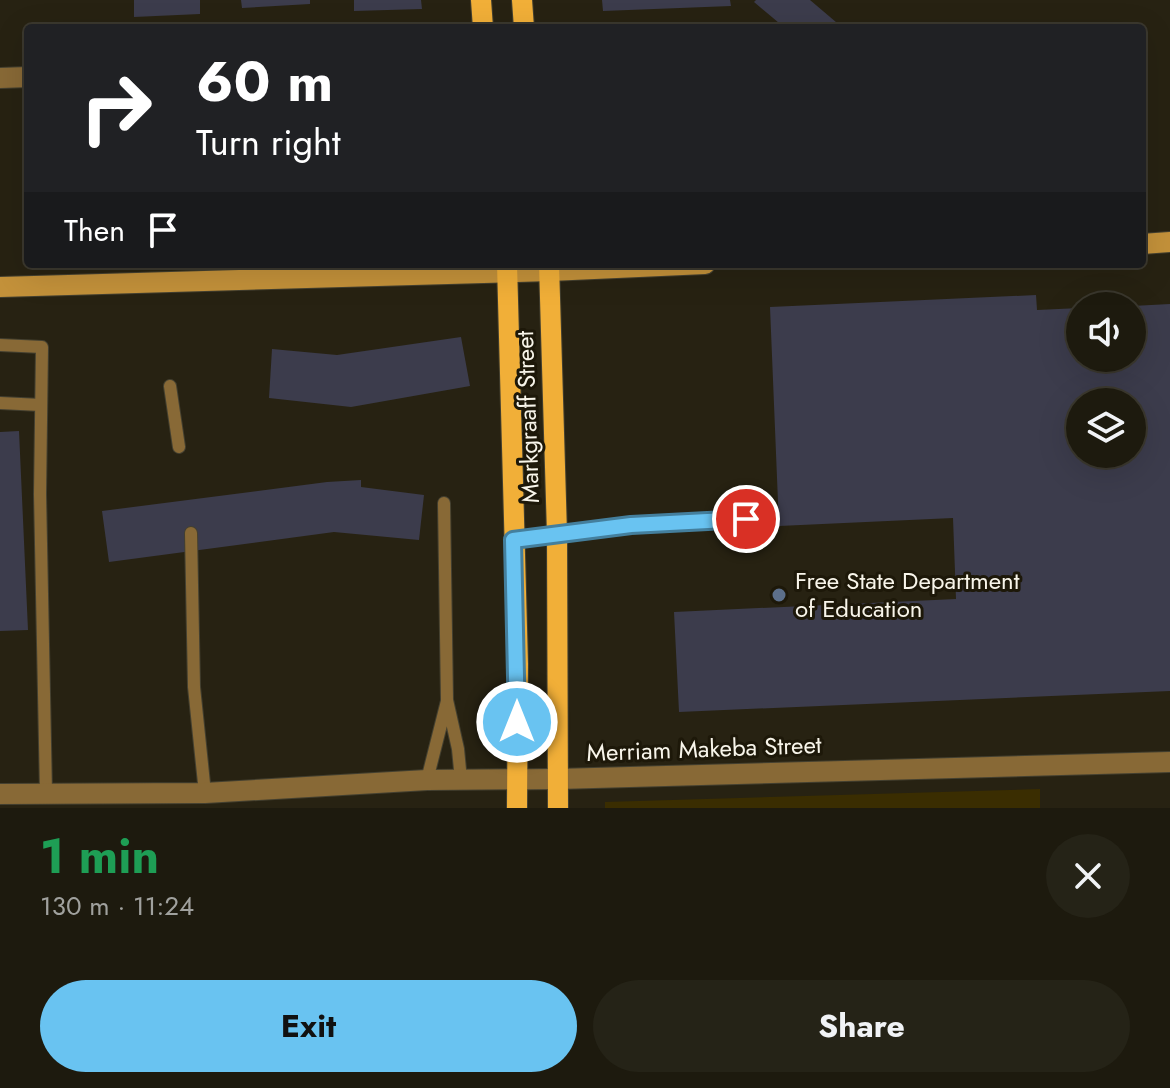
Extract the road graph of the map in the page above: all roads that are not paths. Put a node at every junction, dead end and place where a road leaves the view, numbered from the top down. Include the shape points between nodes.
1 (481, 0) edge
2 (522, 0) edge
3 (483, 24) edge
4 (524, 24) edge
5 (24, 77) edge
6 (0, 78) edge
7 (1170, 242) edge
8 (1146, 244) edge
9 (507, 268) edge
10 (550, 268) edge
11 (372, 269) edge
12 (0, 287) edge
13 (0, 345) edge
14 (170, 386) dead end
15 (0, 403) edge
16 (41, 405) junction
17 (179, 447) dead end
18 (444, 503) dead end
19 (746, 519) dead end
20 (191, 533) dead end
21 (557, 534) junction
22 (513, 540) junction
23 (447, 700) junction
24 (1170, 762) edge
25 (558, 779) junction
26 (427, 780) junction
27 (461, 780) junction
28 (517, 780) junction
29 (46, 793) junction
30 (205, 793) junction
31 (0, 794) edge
32 (517, 808) edge
33 (558, 808) edge

1 - 3 main road
2 - 4 main road
5 - 6 street
7 - 8 street
9 - 10 street
9 - 11 street
9 - 22 main road, Markgraaff Street
10 - 21 main road, Markgraaff Street
11 - 12 street
13 - 16 lane via 42,347
14 - 17 lane
15 - 16 lane
16 - 29 lane
18 - 23 lane
19 - 21 lane
20 - 30 lane via 194,687
21 - 22 lane
21 - 25 main road, Markgraaff Street
22 - 28 main road, Markgraaff Street
23 - 26 lane
23 - 27 lane
24 - 25 street, Merriam Makeba Street
25 - 28 street, Merriam Makeba Street
25 - 33 main road, Markgraaff Street
26 - 27 street, Merriam Makeba Street
26 - 30 street, Merriam Makeba Street
27 - 28 street, Merriam Makeba Street
28 - 32 main road, Markgraaff Street
29 - 30 street, Merriam Makeba Street
29 - 31 street, Merriam Makeba Street

